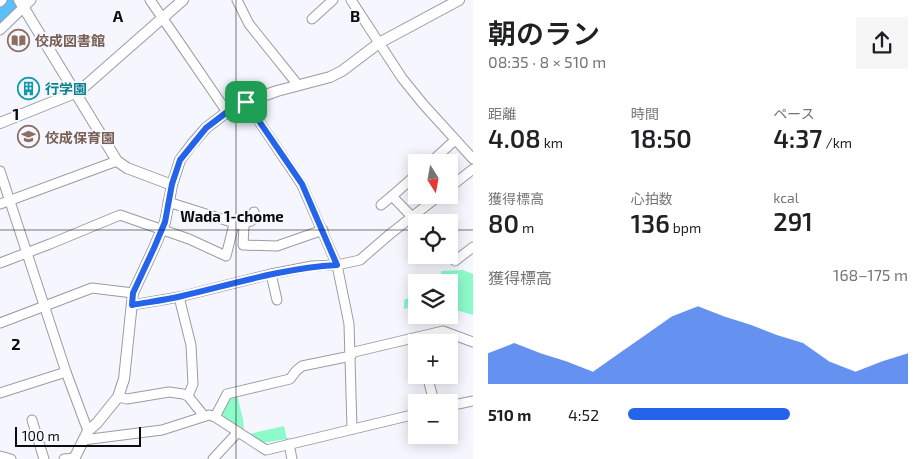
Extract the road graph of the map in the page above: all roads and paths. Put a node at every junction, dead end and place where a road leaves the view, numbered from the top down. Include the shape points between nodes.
1 (150, 0) edge
2 (183, 0) edge
3 (237, 0) edge
4 (333, 0) edge
5 (351, 0) edge
6 (459, 0) edge
7 (24, 3) edge
8 (162, 18) junction
9 (312, 19) dead end
10 (0, 30) edge
11 (379, 44) junction
12 (298, 85) junction
13 (75, 93) junction
14 (246, 102) junction
15 (227, 112) junction
16 (0, 123) edge
17 (456, 140) junction
18 (439, 154) edge
19 (473, 159) edge
20 (117, 161) junction
21 (473, 169) edge
22 (0, 171) edge
23 (458, 181) edge
24 (408, 182) edge
25 (172, 184) junction
26 (392, 196) junction
27 (10, 201) junction
28 (168, 202) junction
29 (0, 204) edge
30 (431, 204) edge
31 (381, 205) dead end
32 (254, 212) dead end
33 (408, 214) edge
34 (420, 214) edge
35 (234, 224) junction
36 (408, 224) edge
37 (244, 226) junction
38 (161, 230) junction
39 (323, 230) junction
40 (473, 247) edge
41 (27, 253) junction
42 (458, 259) edge
43 (0, 263) edge
44 (337, 265) junction
45 (271, 274) junction
46 (133, 293) junction
47 (180, 296) junction
48 (277, 300) dead end
49 (44, 305) junction
50 (132, 305) junction
51 (0, 323) edge
52 (435, 334) edge
53 (451, 334) edge
54 (458, 336) edge
55 (408, 342) edge
56 (473, 342) edge
57 (350, 354) junction
58 (66, 372) junction
59 (0, 393) edge
60 (188, 396) junction
61 (118, 397) junction
62 (473, 401) edge
63 (458, 404) edge
64 (204, 416) junction
65 (408, 416) edge
66 (216, 417) junction
67 (32, 420) dead end
68 (352, 429) junction
69 (238, 432) junction
70 (85, 435) junction
71 (289, 444) junction
72 (0, 456) edge
73 (11, 459) edge
74 (44, 459) edge
75 (71, 459) edge
76 (213, 459) edge
77 (292, 459) edge

1 - 8 street
2 - 8 street
3 - 12 street via 249,24
4 - 9 street
5 - 11 street
6 - 11 street
7 - 10 street
7 - 13 street
8 - 13 street
8 - 15 street
11 - 12 street via 342,71
11 - 17 street via 402,78
12 - 14 street
13 - 16 street
13 - 20 street
14 - 15 street
14 - 39 street via 302,184
15 - 25 street via 206,128 180,160
17 - 18 street
17 - 19 street
20 - 25 street via 127,168
20 - 27 street
21 - 23 street
22 - 27 street
24 - 26 street
25 - 28 street
26 - 31 street
26 - 33 street
27 - 29 street
27 - 41 street
28 - 35 street
28 - 38 street
30 - 34 street
32 - 37 street via 251,221
35 - 37 street
35 - 38 street via 226,256
36 - 44 street via 360,260
37 - 39 street via 243,245 277,246
38 - 41 street via 120,215
38 - 46 street
39 - 44 street
40 - 42 street
41 - 43 street
41 - 49 street
44 - 45 street
44 - 57 street via 349,324
45 - 47 street
45 - 48 street
46 - 49 street via 92,288
46 - 50 street
47 - 50 street
47 - 60 street via 191,345 193,384
49 - 51 street
49 - 58 street
50 - 61 street via 124,379
52 - 53 street via 443,331
54 - 56 street
55 - 57 street
57 - 66 street via 302,366 290,379 227,394
57 - 68 street
58 - 59 street
58 - 70 street
60 - 61 street via 169,392 127,399
60 - 64 street
61 - 70 street
62 - 63 street
64 - 66 street
64 - 70 street via 162,430
65 - 68 street
66 - 69 street
67 - 74 street
68 - 71 street
69 - 71 street via 266,450
69 - 76 street
70 - 75 street
71 - 77 street
72 - 73 street

